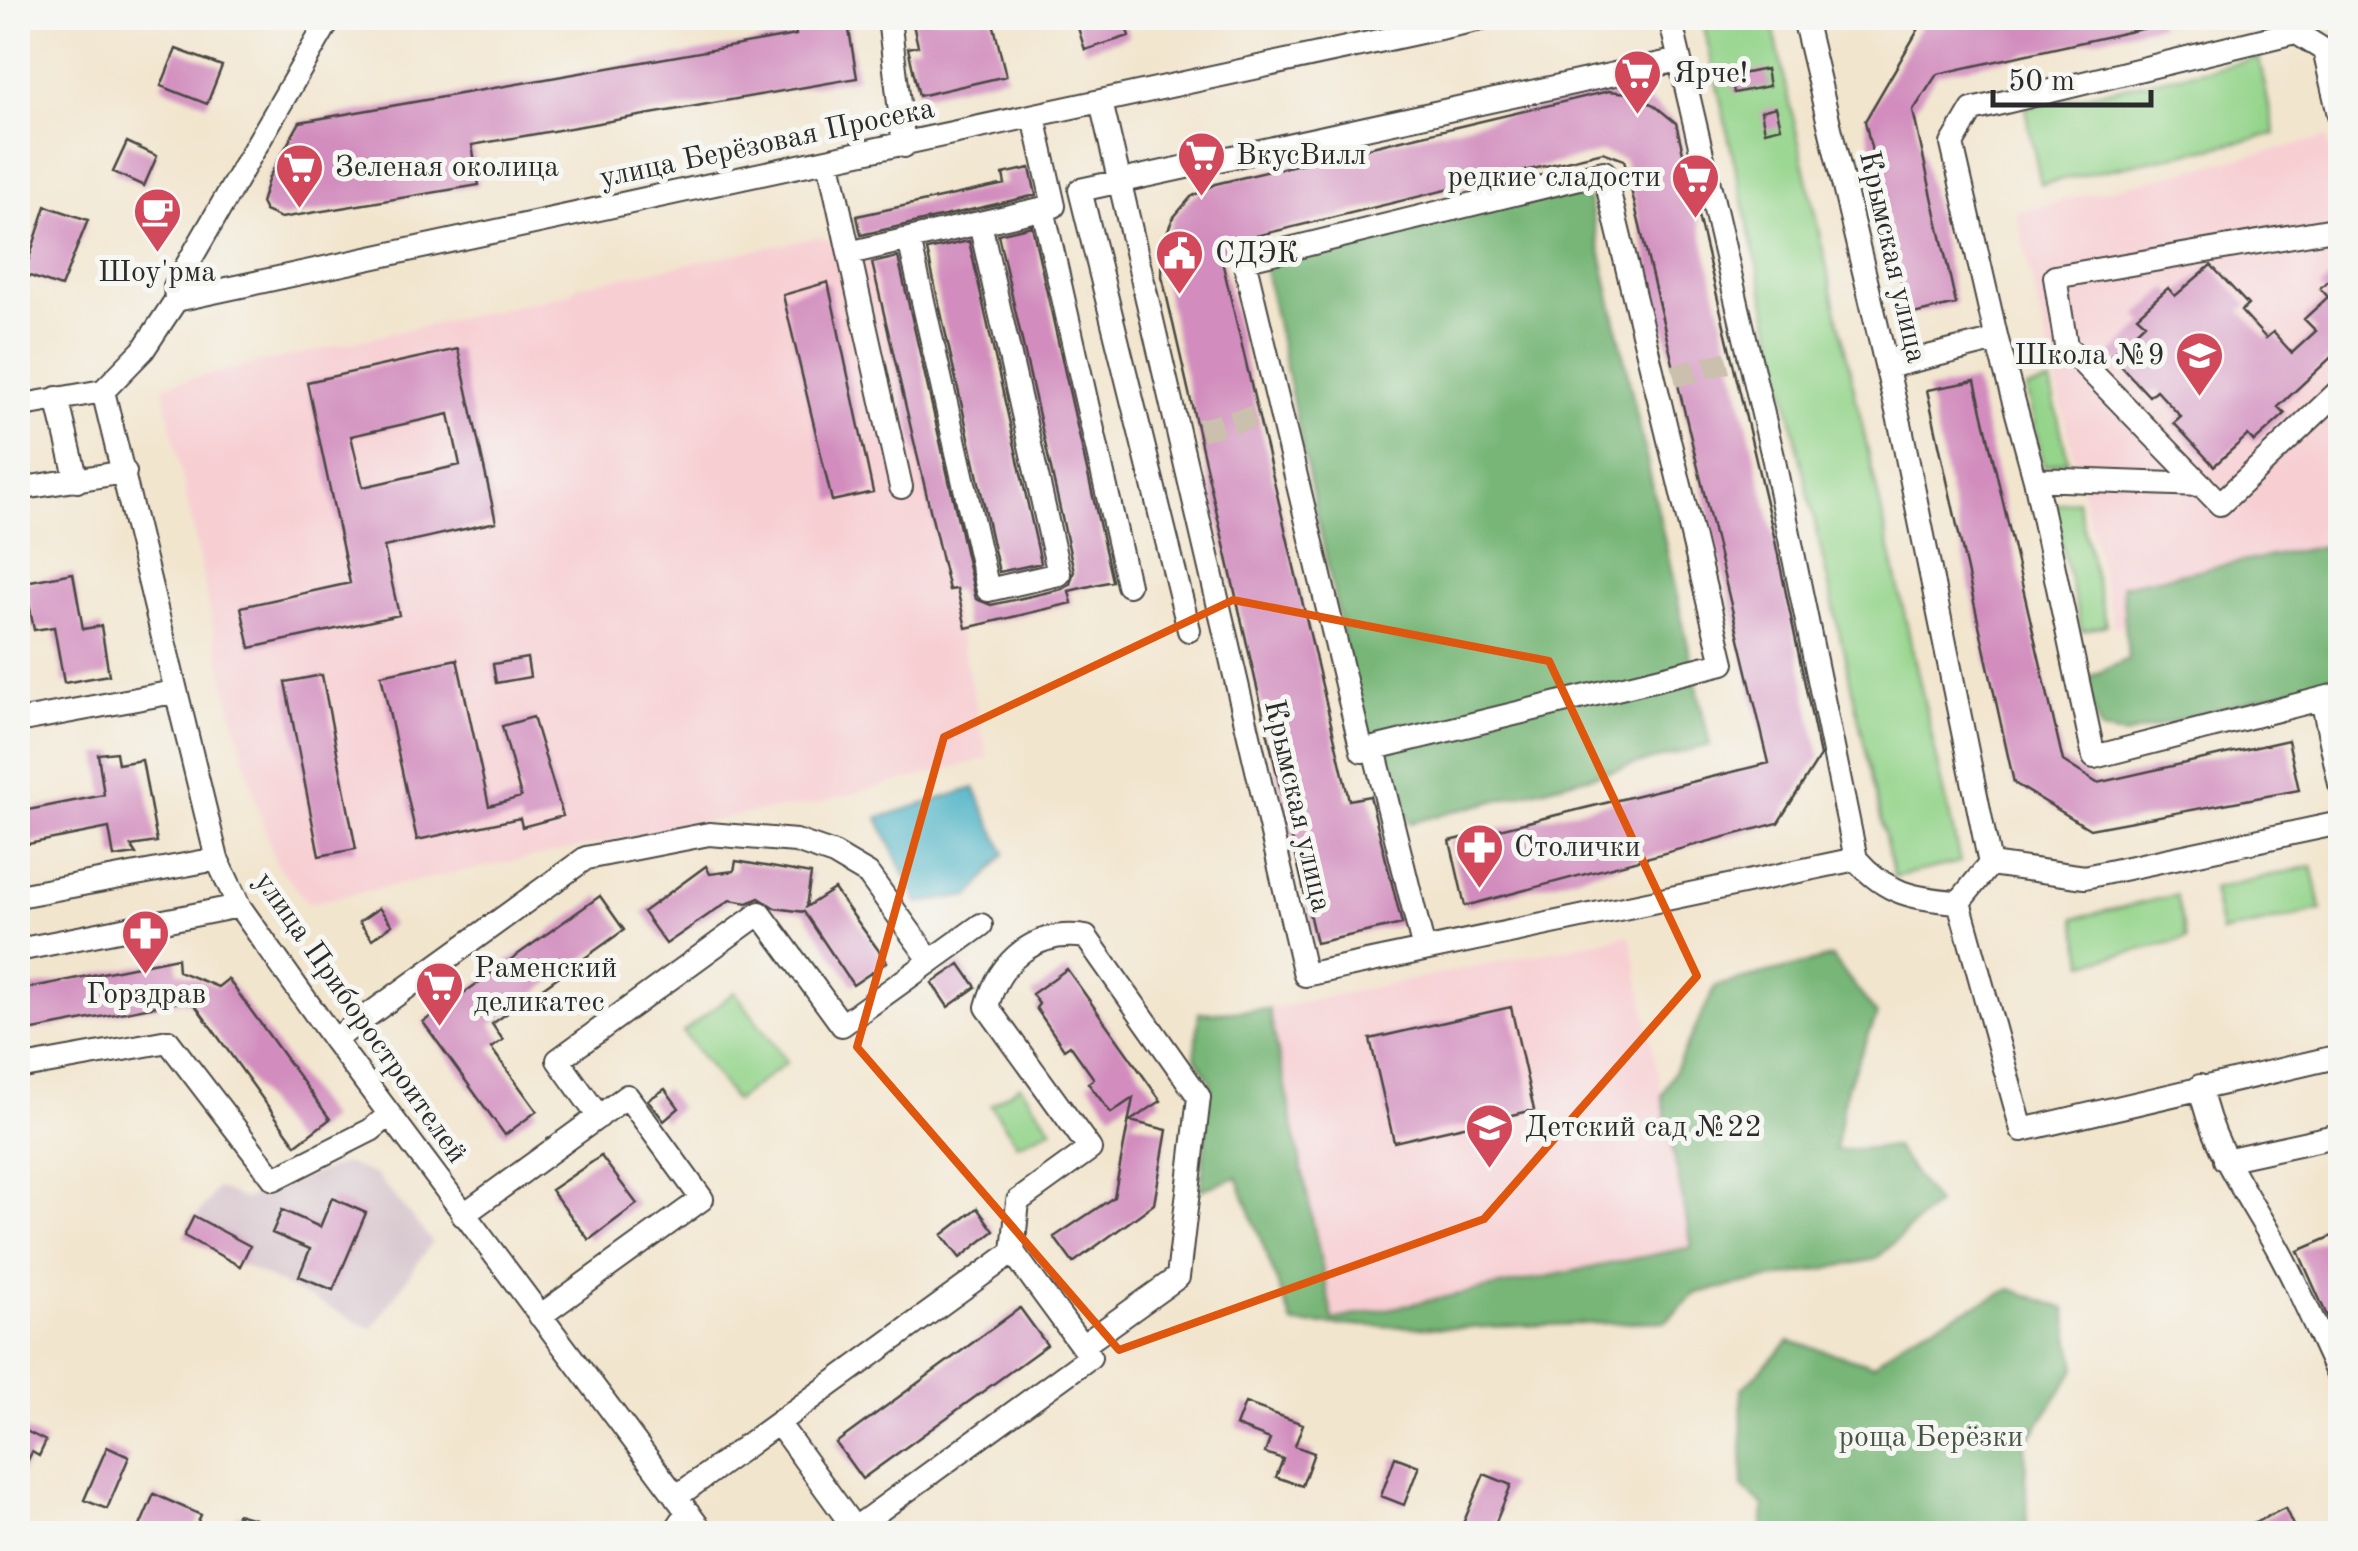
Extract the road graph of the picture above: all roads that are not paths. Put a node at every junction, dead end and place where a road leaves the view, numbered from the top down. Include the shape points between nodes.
1 (330, 18) edge
2 (890, 18) edge
3 (1486, 18) edge
4 (1670, 18) edge
5 (1804, 18) edge
6 (1679, 60) junction
7 (1101, 102) junction
8 (1034, 117) junction
9 (2340, 119) edge
10 (904, 146) junction
11 (828, 162) junction
12 (1120, 181) junction
13 (1043, 209) junction
14 (980, 223) junction
15 (2340, 228) edge
16 (909, 240) junction
17 (849, 253) junction
18 (176, 300) junction
19 (1997, 340) junction
20 (1887, 367) junction
21 (99, 397) junction
22 (2340, 397) edge
23 (57, 398) junction
24 (18, 406) edge
25 (125, 472) junction
26 (2035, 480) junction
27 (77, 481) junction
28 (2202, 485) junction
29 (901, 486) dead end
30 (18, 490) edge
31 (1128, 586) dead end
32 (1189, 630) dead end
33 (174, 692) junction
34 (2331, 696) edge
35 (18, 722) edge
36 (1374, 749) junction
37 (2340, 784) edge
38 (2340, 823) edge
39 (216, 859) junction
40 (1856, 859) junction
41 (1990, 864) junction
42 (18, 896) edge
43 (1959, 902) junction
44 (238, 906) junction
45 (980, 925) dead end
46 (18, 950) edge
47 (1424, 950) junction
48 (931, 961) junction
49 (334, 1040) junction
50 (2340, 1056) edge
51 (18, 1068) edge
52 (2200, 1086) junction
53 (389, 1116) junction
54 (600, 1116) junction
55 (2340, 1136) edge
56 (2224, 1160) junction
57 (463, 1215) junction
58 (1013, 1252) junction
59 (540, 1316) junction
60 (1082, 1346) junction
61 (2340, 1379) edge
62 (778, 1423) junction
63 (682, 1504) junction
64 (850, 1531) edge
65 (673, 1534) edge
66 (704, 1534) edge

1 - 18 street via 191,257
2 - 10 street
3 - 7 street, улица Берёзовая Просека
4 - 6 street
5 - 20 street, Крымская улица
6 - 12 street
6 - 40 street via 1740,359 1774,460
7 - 8 street, улица Берёзовая Просека
7 - 12 street, Крымская улица
8 - 10 street, улица Берёзовая Просека
8 - 13 street via 1054,206
9 - 19 street via 2324,50 2296,32 1972,110 1952,144
10 - 11 street, улица Берёзовая Просека
11 - 17 street
11 - 18 street, улица Берёзовая Просека
12 - 32 street via 1080,190
12 - 47 street, Крымская улица via 1190,432 1305,975
13 - 14 street
13 - 31 street
14 - 16 street
14 - 16 street via 1059,574 988,590
15 - 28 street via 2055,277 2066,346
16 - 17 street
17 - 29 street
18 - 21 street via 144,350
19 - 20 street
19 - 26 street
20 - 41 street, Крымская улица
21 - 23 street
21 - 25 street, улица Приборостроителей
22 - 28 street via 2220,504
23 - 24 street
23 - 27 street
25 - 27 street
25 - 33 street, улица Приборостроителей
26 - 28 street
26 - 34 street via 2094,757
27 - 30 street
33 - 35 street
33 - 39 street, улица Приборостроителей
34 - 37 street
36 - 36 street via 1362,751 1270,413 1244,260 1604,172 1664,378 1723,663
36 - 47 street
38 - 41 street via 2084,877
39 - 42 street
39 - 44 street, улица Приборостроителей
40 - 43 street via 1873,879 1907,898
40 - 47 street, Крымская улица
41 - 43 street
43 - 52 street via 2022,1130
44 - 46 street
44 - 49 street, улица Приборостроителей
45 - 48 street
48 - 49 street via 868,874 834,854 796,842 709,834 586,858
48 - 54 street via 842,1026 760,913 558,1060
49 - 53 street, улица Приборостроителей
50 - 52 street
51 - 53 street via 168,1041 274,1179
52 - 56 street
53 - 57 street, улица Приборостроителей
54 - 57 street
54 - 59 street via 627,1096 702,1198
55 - 56 street
56 - 61 street via 2280,1253
57 - 59 street, улица Приборостроителей
58 - 60 street
58 - 60 street via 1018,1201 1090,1149 987,1007 996,977 1020,952 1048,937 1086,937 1200,1096 1178,1276
58 - 62 street
59 - 63 street, улица Приборостроителей
60 - 64 street via 1090,1358
62 - 63 street
62 - 64 street
63 - 65 street
63 - 66 street, улица Приборостроителей

